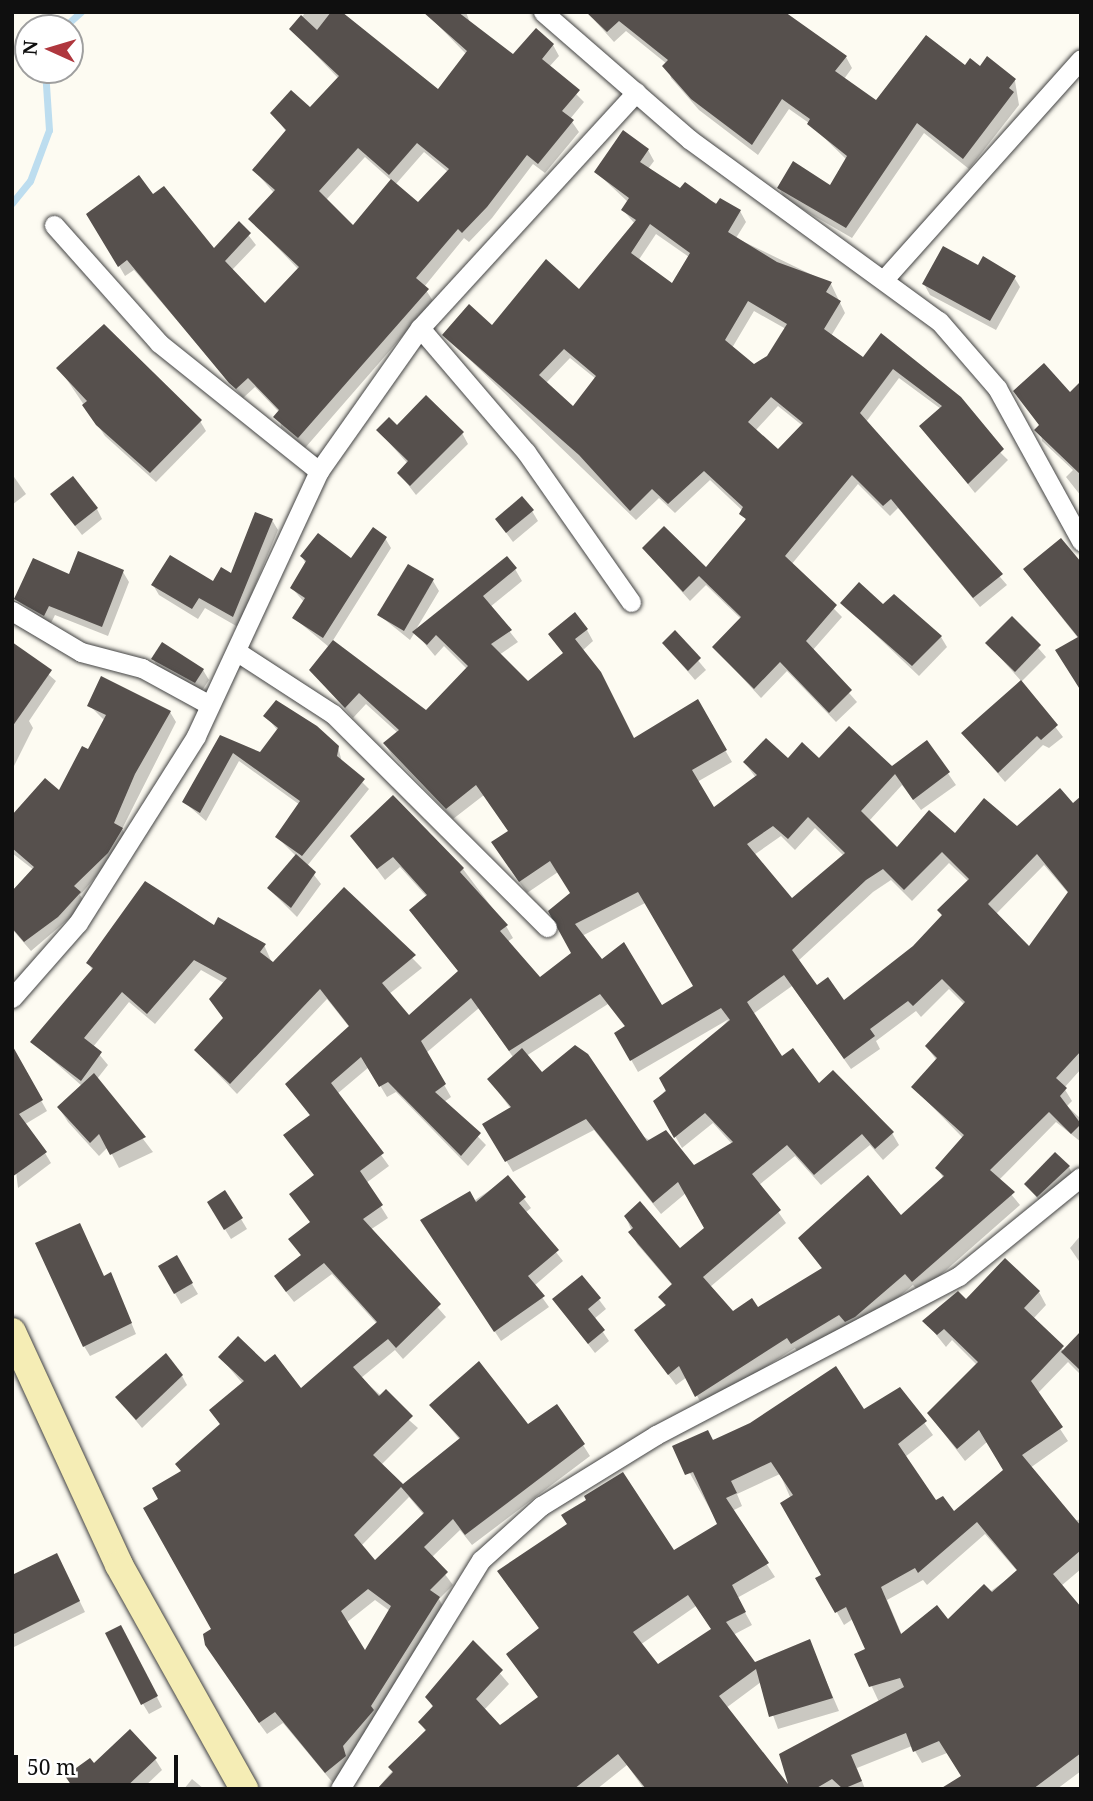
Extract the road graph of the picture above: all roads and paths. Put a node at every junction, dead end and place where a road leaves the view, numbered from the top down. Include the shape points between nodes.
1 (543, 12) edge
2 (1081, 59) edge
3 (635, 92) junction
4 (54, 225) dead end
5 (887, 277) junction
6 (420, 328) junction
7 (319, 471) junction
8 (1081, 541) edge
9 (631, 603) dead end
10 (12, 611) edge
11 (239, 653) junction
12 (210, 705) junction
13 (547, 927) dead end
14 (12, 998) edge
15 (1081, 1177) edge
16 (13, 1336) edge
17 (244, 1789) edge
18 (340, 1789) edge

1 - 3 street
2 - 5 street
3 - 5 street via 689,139
3 - 6 street
4 - 7 street via 159,343
5 - 8 street via 939,321 998,388
6 - 7 street
6 - 9 street via 526,452
7 - 11 street via 272,566
10 - 12 street via 81,652 142,668
11 - 12 street
11 - 13 street via 332,714
12 - 14 street via 119,863 78,923
15 - 18 street via 959,1276 656,1435 541,1506 481,1560
16 - 17 main road via 119,1564

